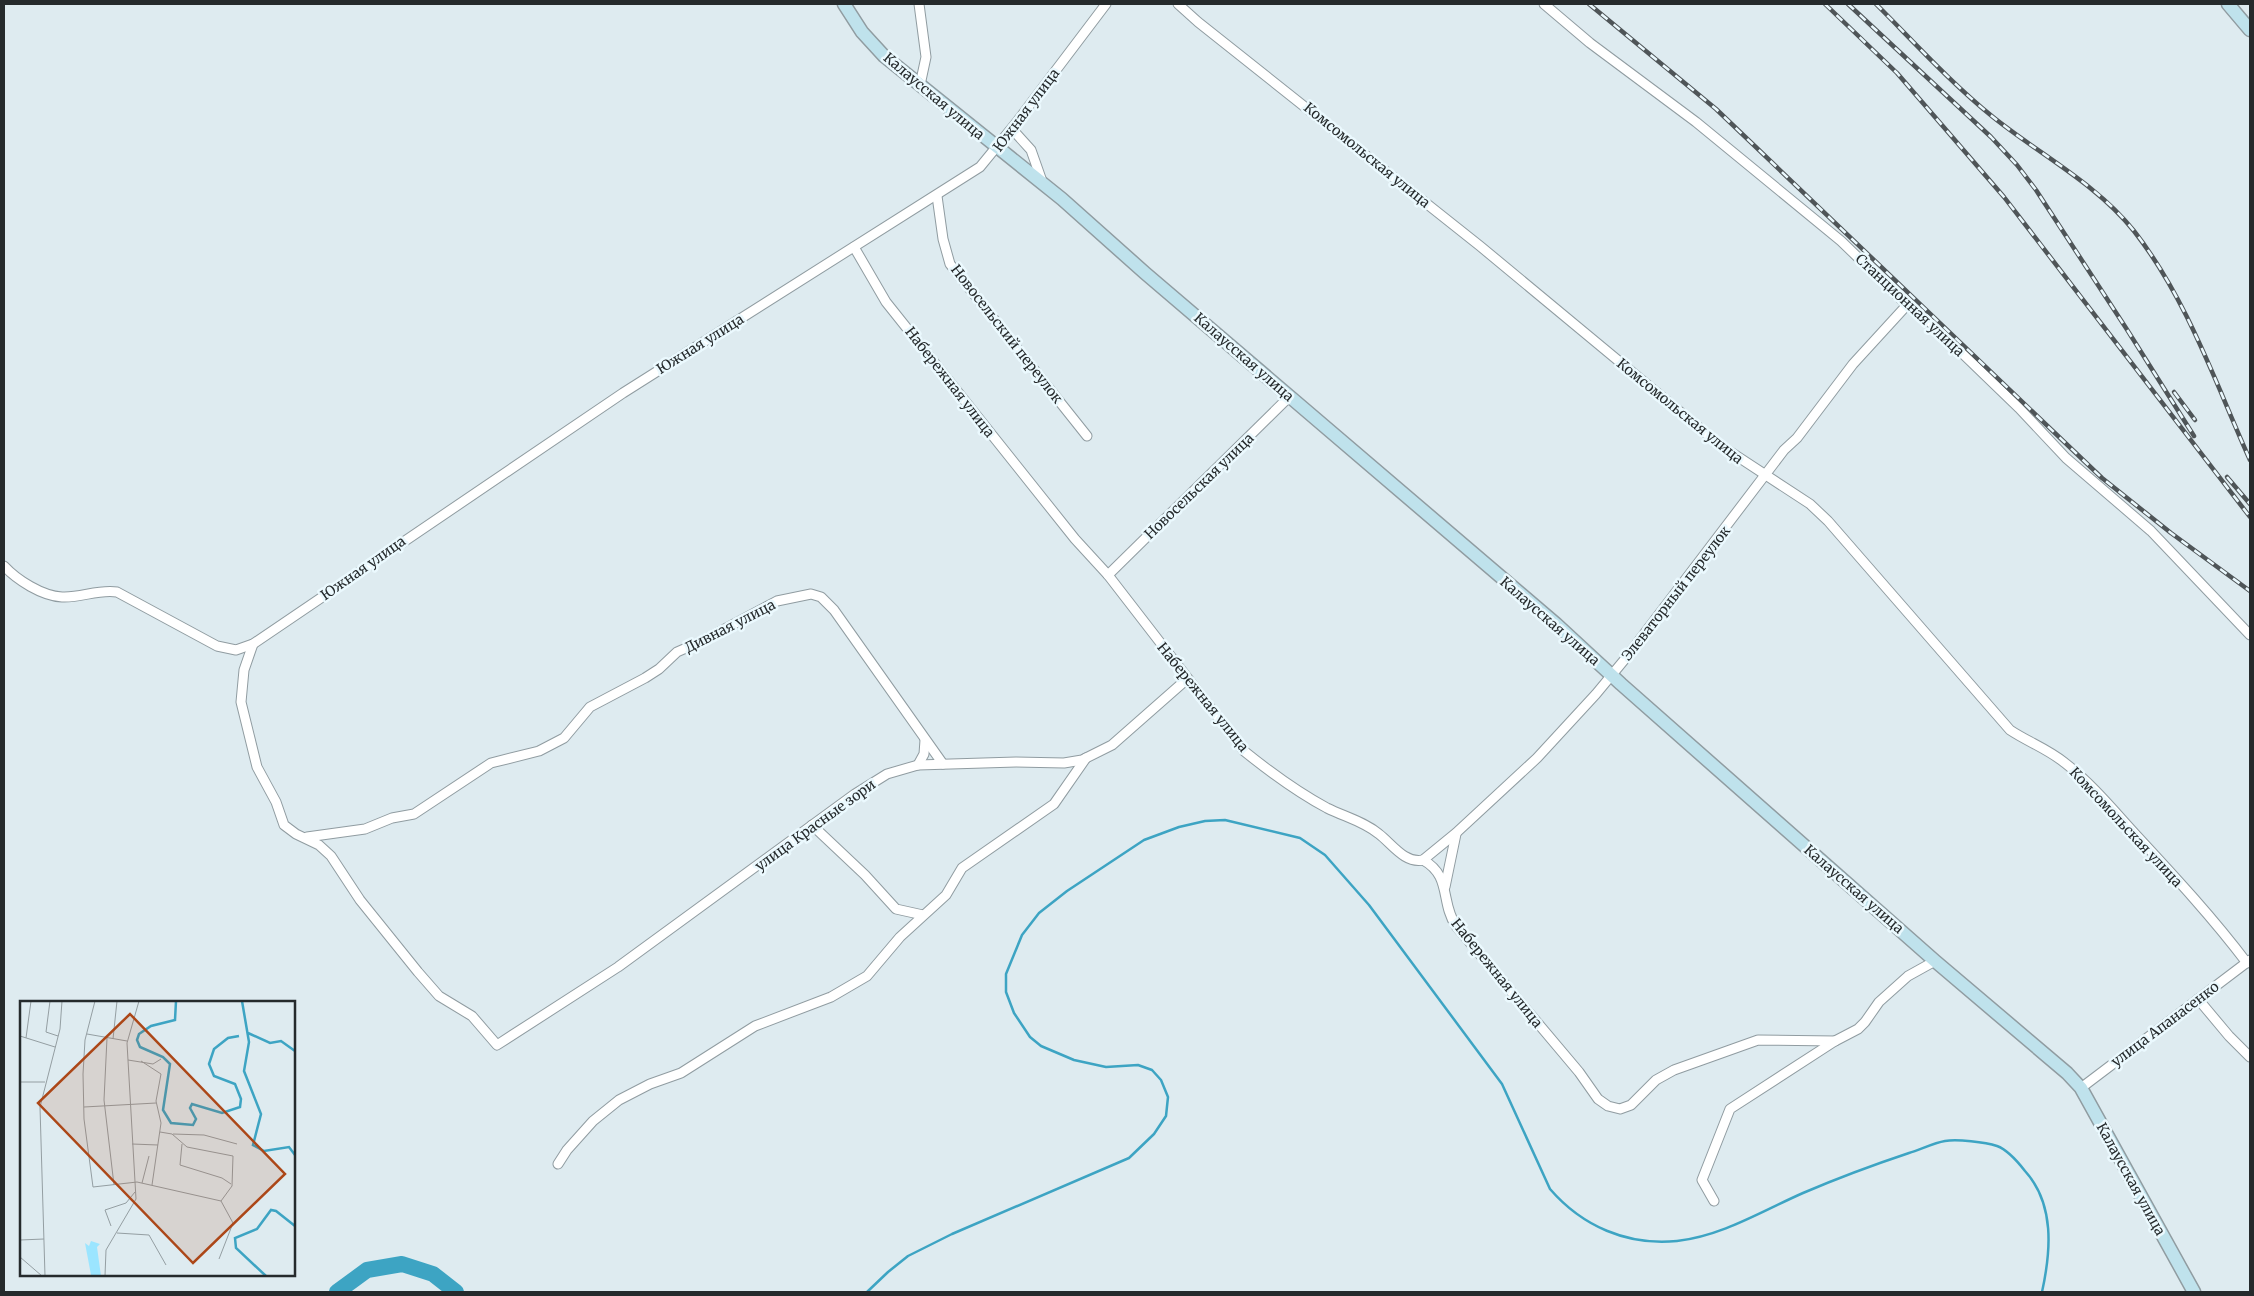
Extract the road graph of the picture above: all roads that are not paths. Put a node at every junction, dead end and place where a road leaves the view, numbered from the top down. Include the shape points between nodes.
1 (844, 4) edge
2 (919, 4) edge
3 (1106, 4) edge
4 (1178, 4) edge
5 (1544, 4) edge
6 (2228, 4) edge
7 (2250, 30) edge
8 (920, 85) junction
9 (1012, 130) junction
10 (997, 148) junction
11 (1043, 184) junction
12 (937, 196) junction
13 (854, 247) junction
14 (1907, 305) junction
15 (1290, 396) junction
16 (1087, 436) dead end
17 (1765, 476) junction
18 (4, 566) edge
19 (1108, 575) junction
20 (2250, 635) edge
21 (253, 644) junction
22 (1612, 675) junction
23 (1187, 679) junction
24 (925, 740) junction
25 (1086, 758) junction
26 (943, 764) junction
27 (918, 765) junction
28 (812, 825) junction
29 (1456, 833) junction
30 (305, 837) junction
31 (1423, 860) junction
32 (1444, 890) junction
33 (924, 915) junction
34 (1935, 961) junction
35 (2248, 962) edge
36 (2198, 999) junction
37 (1835, 1041) junction
38 (2250, 1057) edge
39 (2080, 1088) junction
40 (558, 1164) dead end
41 (1714, 1201) dead end
42 (2194, 1292) edge

1 - 8 street, Калаусская улица via 884,56
2 - 8 street via 926,57
3 - 9 street, Южная улица
4 - 17 street, Комсомольская улица via 1480,246 1720,445
5 - 14 street, Станционная улица via 1815,218
6 - 7 street
8 - 10 street, Калаусская улица
9 - 10 street, Южная улица
9 - 11 street via 1031,150
10 - 11 street, Калаусская улица
10 - 12 street, Южная улица via 980,167
11 - 15 street, Калаусская улица
12 - 13 street, Южная улица
12 - 16 street, Новосельский переулок via 950,264
13 - 19 street, Набережная улица via 886,302 1075,539
13 - 21 street, Южная улица via 623,393
14 - 17 street, Элеваторный переулок via 1853,364
14 - 20 street, Станционная улица via 1930,322 2066,458 2151,531
15 - 19 street, Новосельская улица
15 - 22 street, Калаусская улица
17 - 22 street, Элеваторный переулок
17 - 35 street, Комсомольская улица via 1810,504 1828,521 2010,730 2066,763 2098,794
18 - 21 street via 37,590 49,594 62,597 104,590 117,592 217,646 236,650
19 - 23 street, Набережная улица
21 - 30 street via 244,670 241,702 254,757 284,824
22 - 29 street, Элеваторный переулок via 1537,758
22 - 34 street, Калаусская улица
23 - 25 street, улица Красные зори via 1112,745
23 - 31 street, Набережная улица via 1244,751 1270,772 1328,808 1367,824 1406,858 1414,862
24 - 26 street, Дивная улица
24 - 27 street via 924,754
24 - 30 street, Дивная улица via 834,610 821,597 805,594 776,601 677,652 645,678 590,707 564,738 539,751 491,763 414,814 392,818 365,829
25 - 26 street, улица Красные зори via 1064,763
25 - 33 street via 1054,804 962,868 946,895
26 - 27 street, улица Красные зори
27 - 28 street, улица Красные зори via 896,770 877,780
28 - 30 street, улица Красные зори via 618,966 497,1045 472,1016 440,996 380,926 331,856 319,844
28 - 33 street via 896,909
29 - 31 street, Элеваторный переулок
29 - 32 street
31 - 32 street, Набережная улица via 1438,871
32 - 37 street, Набережная улица via 1450,915 1459,930 1579,1072 1593,1093 1608,1106 1620,1109 1631,1105 1669,1072 1758,1040
33 - 40 street via 858,983 831,997 769,1020 681,1073 619,1100 593,1121
34 - 37 street via 1908,976 1879,1002 1858,1029
34 - 39 street, Калаусская улица via 2020,1031
35 - 36 street, улица Апанасенко
36 - 38 street
36 - 39 street, улица Апанасенко
37 - 41 street via 1730,1109 1702,1180
39 - 42 street, Калаусская улица

